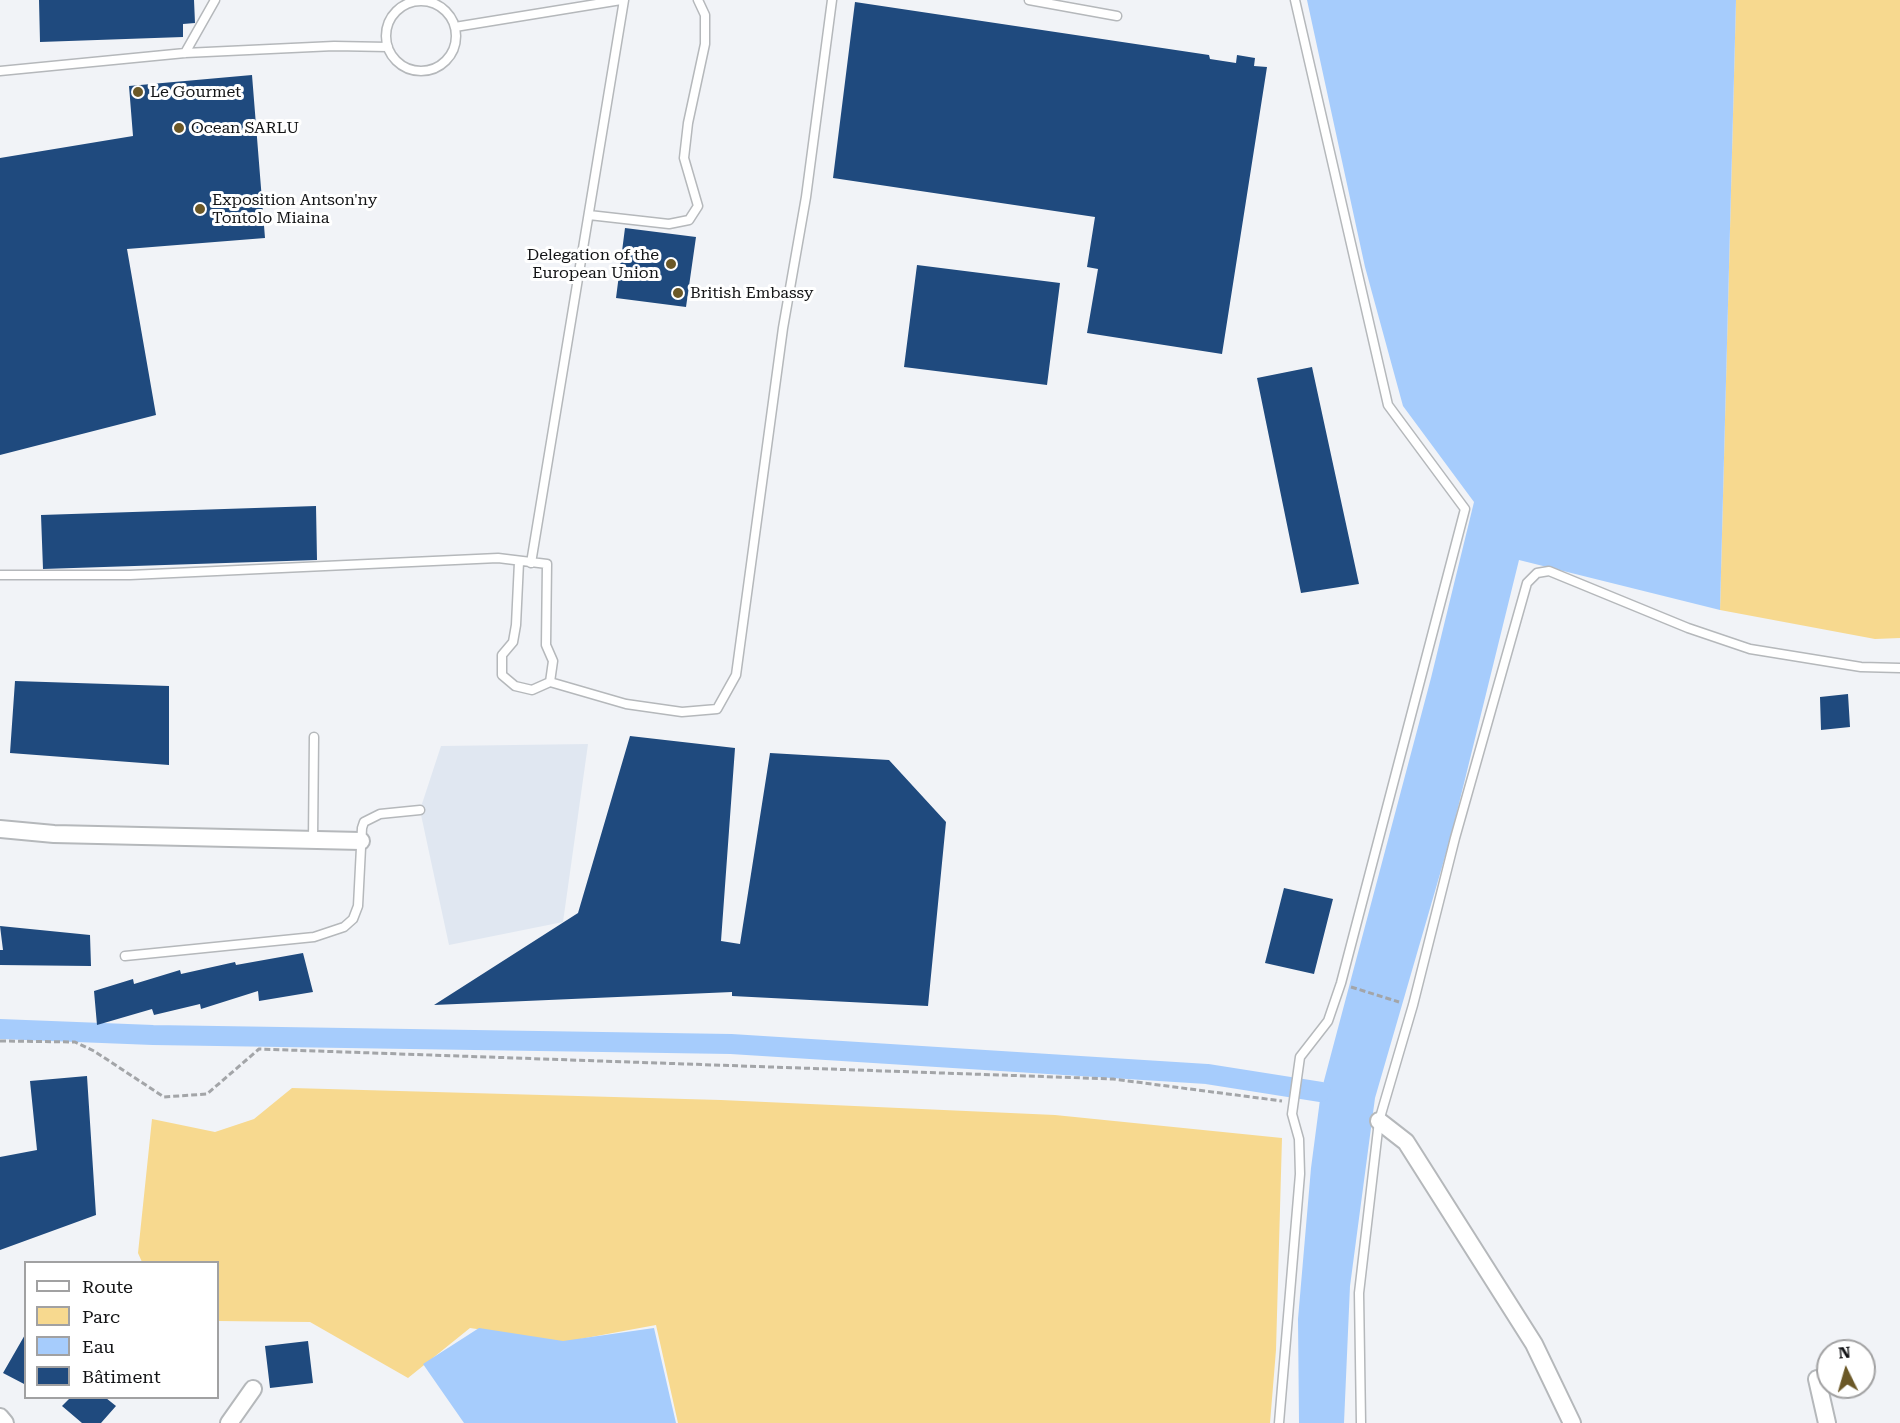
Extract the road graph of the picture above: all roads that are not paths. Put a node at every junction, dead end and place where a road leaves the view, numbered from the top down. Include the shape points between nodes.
1 (215, 0) edge
2 (623, 0) edge
3 (698, 0) edge
4 (832, 0) edge
5 (1029, 0) edge
6 (1295, 0) edge
7 (414, 1) edge
8 (1117, 16) dead end
9 (455, 27) junction
10 (388, 47) junction
11 (185, 53) junction
12 (0, 70) edge
13 (589, 215) junction
14 (519, 562) junction
15 (531, 563) junction
16 (0, 575) edge
17 (1900, 668) edge
18 (550, 682) junction
19 (314, 737) dead end
20 (420, 810) dead end
21 (0, 829) edge
22 (314, 840) junction
23 (361, 841) junction
24 (125, 956) dead end
25 (1379, 1121) junction
26 (253, 1389) dead end
27 (1822, 1399) edge
28 (0, 1417) edge
29 (5, 1423) edge
30 (229, 1423) edge
31 (1279, 1423) edge
32 (1361, 1423) edge
33 (1572, 1423) edge
34 (1827, 1423) edge

1 - 11 lane
2 - 9 lane
2 - 13 lane
3 - 13 lane via 705,15 705,44 684,158 698,206 689,220 669,224
4 - 18 lane via 736,675 717,709 682,712 626,704
5 - 8 lane
6 - 31 lane via 1388,405 1465,509 1341,983 1328,1021 1300,1058 1292,1114 1299,1139 1300,1174
7 - 9 lane via 435,4
7 - 10 lane via 400,8 391,19 386,33
9 - 10 lane via 451,56 436,68 407,69
10 - 11 lane
11 - 12 lane
13 - 15 lane
14 - 15 lane
14 - 16 lane via 498,558 130,575
14 - 18 lane via 516,625 513,642 502,655 502,675 515,686 532,690
15 - 18 lane via 547,564 546,645 553,661
17 - 25 lane via 1861,667 1750,649 1549,571 1537,573 1527,583
19 - 22 lane
20 - 23 lane via 370,817 362,828
21 - 22 street via 54,834
22 - 23 street
23 - 24 lane via 358,906 353,919 344,927 314,937
25 - 32 lane via 1359,1293
25 - 33 street via 1406,1142 1534,1344
26 - 30 street
27 - 34 street
28 - 29 street

